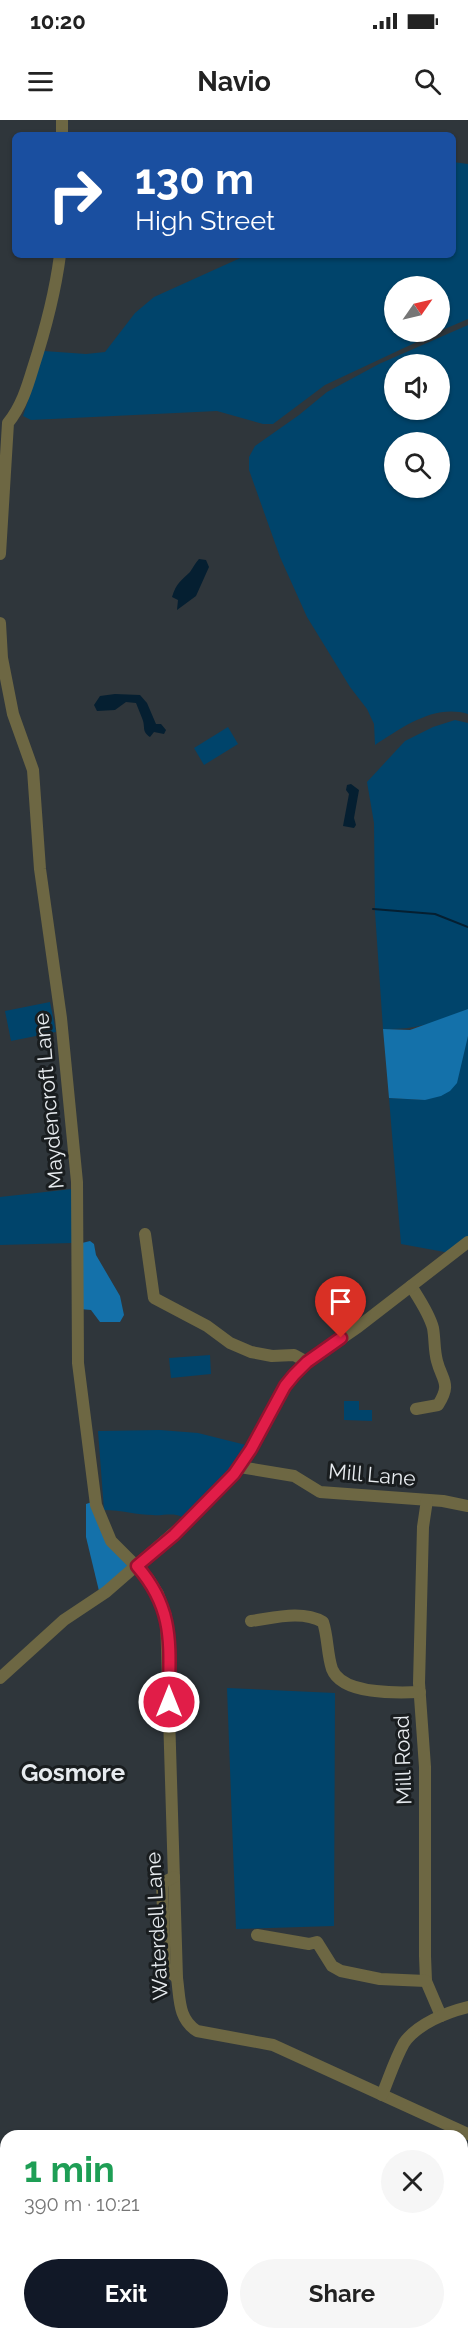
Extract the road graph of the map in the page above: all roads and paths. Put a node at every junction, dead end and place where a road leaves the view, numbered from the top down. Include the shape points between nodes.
1 (60, 258) edge
2 (0, 554) edge
3 (0, 623) edge
4 (145, 1234) dead end
5 (468, 1242) edge
6 (411, 1286) junction
7 (307, 1362) junction
8 (416, 1409) dead end
9 (240, 1467) junction
10 (428, 1500) junction
11 (468, 1506) edge
12 (137, 1566) junction
13 (251, 1621) dead end
14 (0, 1678) edge
15 (420, 1692) junction
16 (257, 1935) dead end
17 (426, 1981) junction
18 (468, 2007) edge
19 (441, 2016) junction
20 (382, 2095) junction
21 (452, 2130) edge

1 - 2 street via 46,325 25,392 8,423
3 - 12 street, Maydencroft Lane via 13,714 33,770 40,868 61,1018 77,1182 78,1363 96,1505 111,1541
4 - 7 street via 154,1298 251,1352 294,1355
5 - 6 street
6 - 7 street
6 - 8 street via 433,1329 437,1364 446,1384 438,1405
7 - 9 street via 285,1386
9 - 10 street, Mill Lane via 294,1476 320,1492
9 - 12 street via 180,1529
10 - 11 street, Mill Lane
10 - 15 street, Mill Road via 423,1527
12 - 14 street via 64,1620
12 - 20 street, Waterdell Lane via 158,1594 168,1632 174,1877 162,1882 165,1967 177,1978 182,2014 197,2031 273,2045
13 - 15 street via 307,1615 318,1619 323,1622 333,1670 341,1681 351,1687
15 - 17 street, Mill Road via 425,1767
16 - 17 street via 316,1942 332,1966 341,1971 380,1979
17 - 19 street, Mill Road
18 - 19 street
19 - 20 street via 405,2041
20 - 21 street, Waterdell Lane

